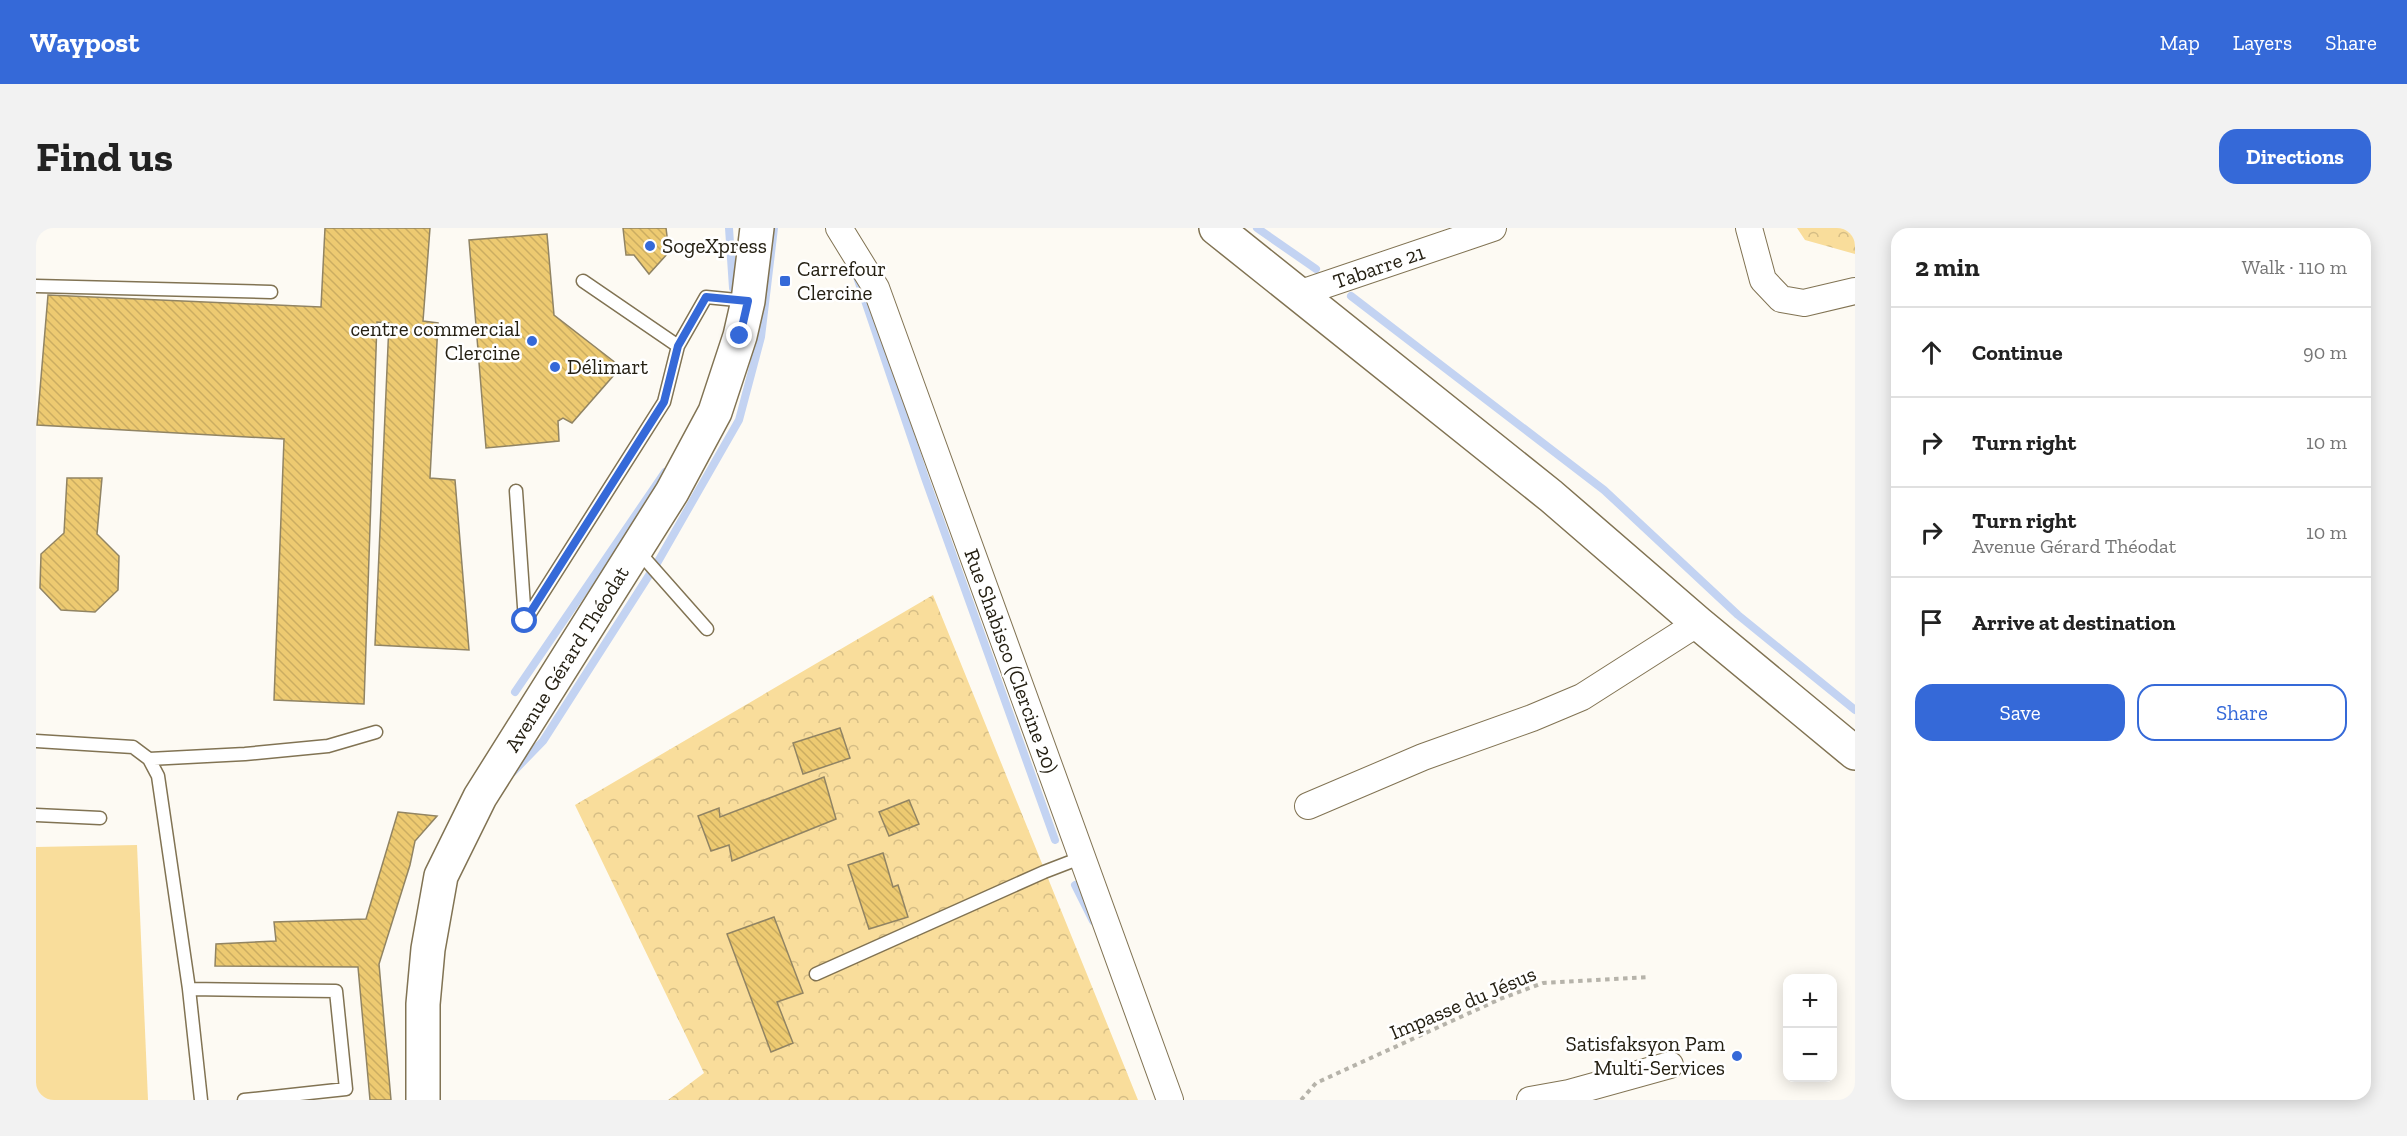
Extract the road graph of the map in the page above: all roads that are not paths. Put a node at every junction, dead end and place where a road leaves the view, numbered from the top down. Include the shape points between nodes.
1 (757, 228) edge
2 (839, 228) edge
3 (1216, 228) edge
4 (1493, 228) edge
5 (1749, 228) edge
6 (583, 280) dead end
7 (36, 286) edge
8 (1855, 291) edge
9 (271, 292) dead end
10 (1298, 294) junction
11 (748, 301) junction
12 (678, 346) junction
13 (516, 491) dead end
14 (636, 549) junction
15 (1698, 623) junction
16 (707, 629) dead end
17 (376, 732) dead end
18 (36, 741) edge
19 (1855, 753) edge
20 (149, 759) junction
21 (1308, 806) dead end
22 (36, 815) edge
23 (100, 818) dead end
24 (1083, 857) junction
25 (816, 974) dead end
26 (189, 989) junction
27 (1670, 1065) dead end
28 (201, 1100) edge
29 (244, 1100) edge
30 (423, 1100) edge
31 (1170, 1100) edge
32 (1530, 1100) edge

1 - 11 street, Avenue Gérard Théodat
2 - 24 street, Rue Shabisco (Clercine 20) via 876,288
3 - 10 street
4 - 10 street, Tabarre 21
5 - 8 street via 1763,280 1781,299 1804,303
6 - 12 lane
7 - 9 lane
10 - 15 street via 1551,496
11 - 12 lane via 706,297
11 - 14 street, Avenue Gérard Théodat via 715,412
12 - 13 lane via 664,402 525,621
14 - 16 lane
14 - 30 street, Avenue Gérard Théodat via 480,797 441,876 423,1004
15 - 19 street
15 - 21 street via 1582,697 1423,757
17 - 20 lane via 328,746
18 - 20 lane via 133,747
20 - 26 lane via 162,795
22 - 23 lane
24 - 25 lane
24 - 31 street, Rue Shabisco (Clercine 20)
26 - 28 lane
26 - 29 lane via 336,991 346,1089
27 - 32 street

